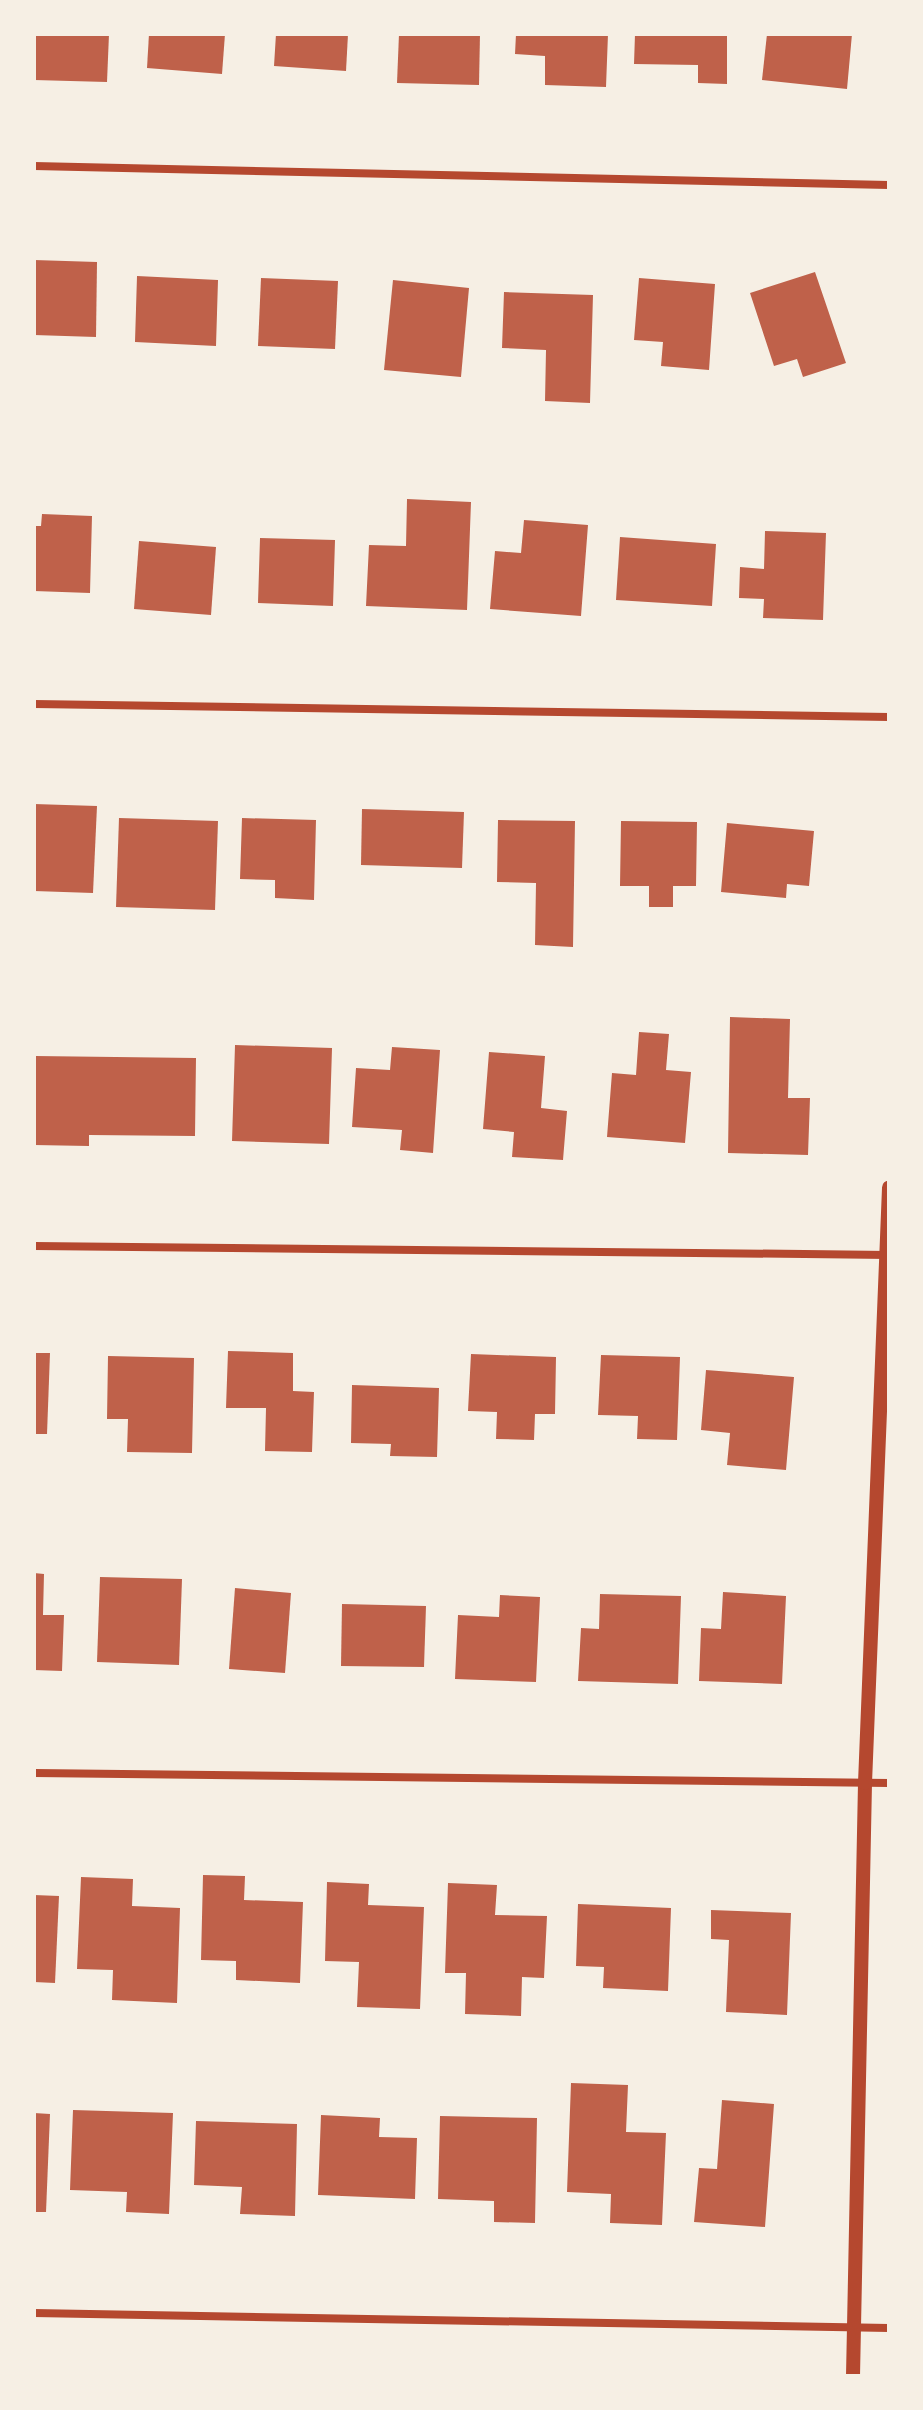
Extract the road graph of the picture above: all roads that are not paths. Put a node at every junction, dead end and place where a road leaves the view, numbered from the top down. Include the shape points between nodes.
1 (34, 166) edge
2 (889, 185) edge
3 (34, 704) edge
4 (889, 717) edge
5 (889, 1187) edge
6 (34, 1246) edge
7 (888, 1255) edge
8 (34, 1773) edge
9 (865, 1783) junction
10 (889, 1783) edge
11 (34, 2313) edge
12 (855, 2328) junction
13 (889, 2328) edge
14 (853, 2376) edge

1 - 2 street
3 - 4 street
5 - 7 street
6 - 7 street
7 - 9 street
8 - 9 street
9 - 10 street
9 - 12 street
11 - 12 street
12 - 13 street
12 - 14 street

